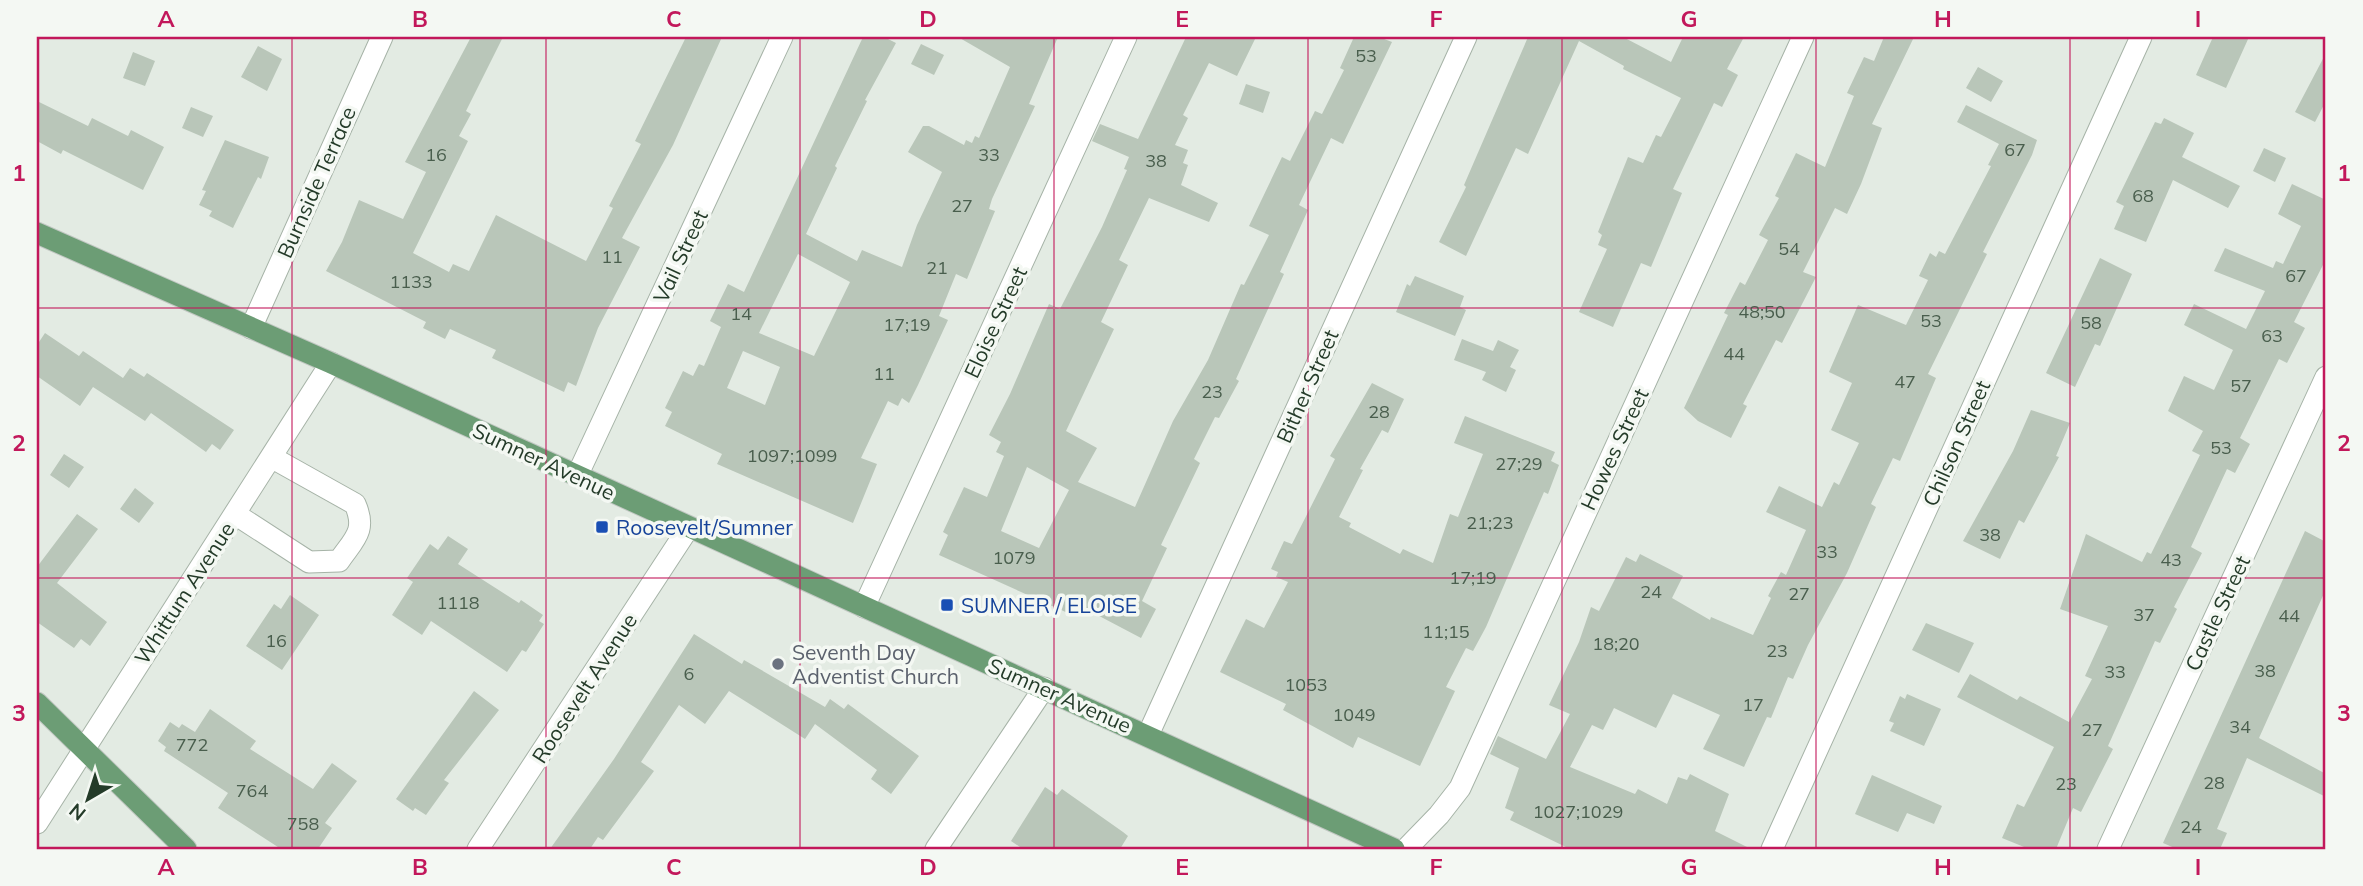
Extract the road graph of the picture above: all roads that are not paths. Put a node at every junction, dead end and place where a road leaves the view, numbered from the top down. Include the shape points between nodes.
1 (382, 37) edge
2 (782, 37) edge
3 (1126, 37) edge
4 (1466, 37) edge
5 (1803, 37) edge
6 (2141, 37) edge
7 (37, 233) edge
8 (251, 327) junction
9 (331, 363) junction
10 (2326, 377) edge
11 (271, 457) junction
12 (577, 476) junction
13 (235, 514) junction
14 (689, 527) junction
15 (864, 607) junction
16 (1044, 688) junction
17 (37, 703) edge
18 (1148, 735) junction
19 (84, 750) junction
20 (37, 823) edge
21 (186, 849) edge
22 (478, 849) edge
23 (936, 849) edge
24 (1394, 849) edge
25 (1406, 849) edge
26 (1772, 849) edge
27 (2108, 849) edge

1 - 8 street, Burnside Terrace
2 - 12 street, Vail Street
3 - 15 street, Eloise Street
4 - 18 street, Bither Street
5 - 25 street, Howes Street via 1460,788
6 - 26 street, Chilson Street
7 - 8 main road, Sumner Avenue
8 - 9 main road, Sumner Avenue
9 - 11 street, Whittum Avenue
9 - 12 main road, Sumner Avenue
10 - 27 street, Castle Street
11 - 13 street, Whittum Avenue
11 - 13 street via 355,504 360,530 339,561 309,562
12 - 14 main road, Sumner Avenue
13 - 19 street, Whittum Avenue
14 - 15 main road, Sumner Avenue
14 - 22 street, Roosevelt Avenue
15 - 16 main road, Sumner Avenue
16 - 18 main road, Sumner Avenue
16 - 23 street
17 - 19 main road
18 - 24 main road, Sumner Avenue
19 - 20 street, Whittum Avenue
19 - 21 main road

